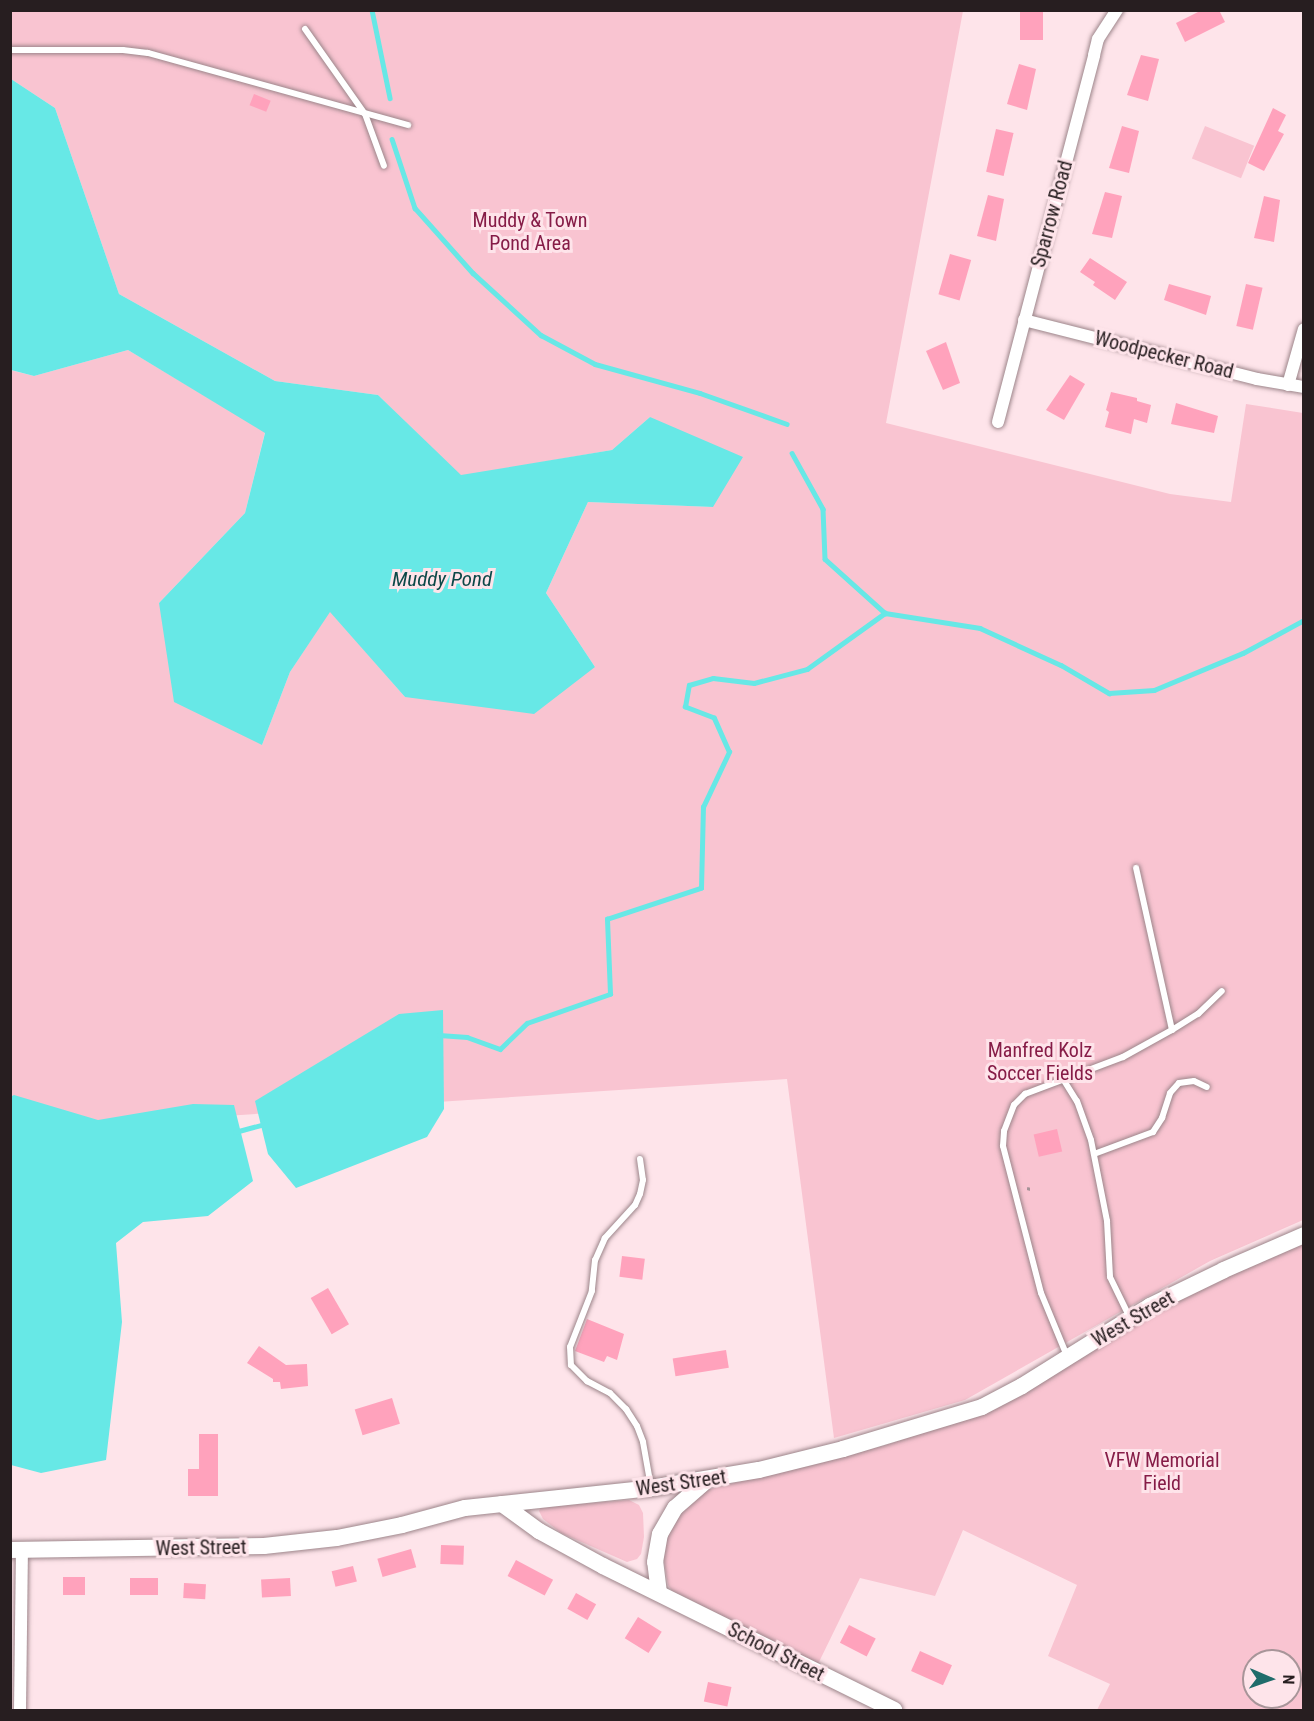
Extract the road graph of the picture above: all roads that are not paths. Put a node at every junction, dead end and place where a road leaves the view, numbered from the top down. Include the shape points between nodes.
1 (1117, 10) edge
2 (305, 29) dead end
3 (10, 50) edge
4 (365, 114) junction
5 (408, 125) dead end
6 (384, 166) dead end
7 (1024, 320) junction
8 (1304, 329) edge
9 (1288, 385) junction
10 (1304, 387) edge
11 (998, 422) dead end
12 (1136, 868) dead end
13 (1222, 991) dead end
14 (1172, 1030) junction
15 (1063, 1079) junction
16 (1207, 1087) dead end
17 (1094, 1154) junction
18 (640, 1159) dead end
19 (1304, 1235) edge
20 (1130, 1318) junction
21 (1068, 1357) junction
22 (708, 1480) junction
23 (651, 1488) junction
24 (502, 1504) junction
25 (16, 1550) edge
26 (659, 1593) junction
27 (20, 1710) edge
28 (894, 1710) edge

1 - 7 street, Sparrow Road via 1098,39
2 - 4 lane
3 - 4 lane via 148,53
4 - 5 lane
4 - 6 lane
7 - 9 street, Woodpecker Road
7 - 11 street, Sparrow Road
8 - 9 street
9 - 10 street, Woodpecker Road
12 - 14 lane
13 - 14 lane via 1198,1014
14 - 15 lane via 1122,1057
15 - 17 lane via 1085,1120
15 - 21 lane via 1028,1092 1016,1102 1005,1126 1003,1144 1041,1293
16 - 17 lane via 1194,1081 1179,1083 1170,1093 1153,1132
17 - 20 lane via 1107,1221 1110,1277
18 - 23 lane via 640,1194 605,1238 570,1347 572,1365 587,1381 610,1393 637,1426
19 - 20 street, West Street via 1224,1269
20 - 21 street, West Street
21 - 22 street, West Street via 1001,1398 961,1415 832,1452
22 - 23 street, West Street
22 - 26 street via 675,1508 660,1534 655,1562
23 - 24 street, West Street
24 - 25 street, West Street via 465,1508 337,1538 264,1546
24 - 26 street, School Street via 539,1531
25 - 27 street
26 - 28 street, School Street

